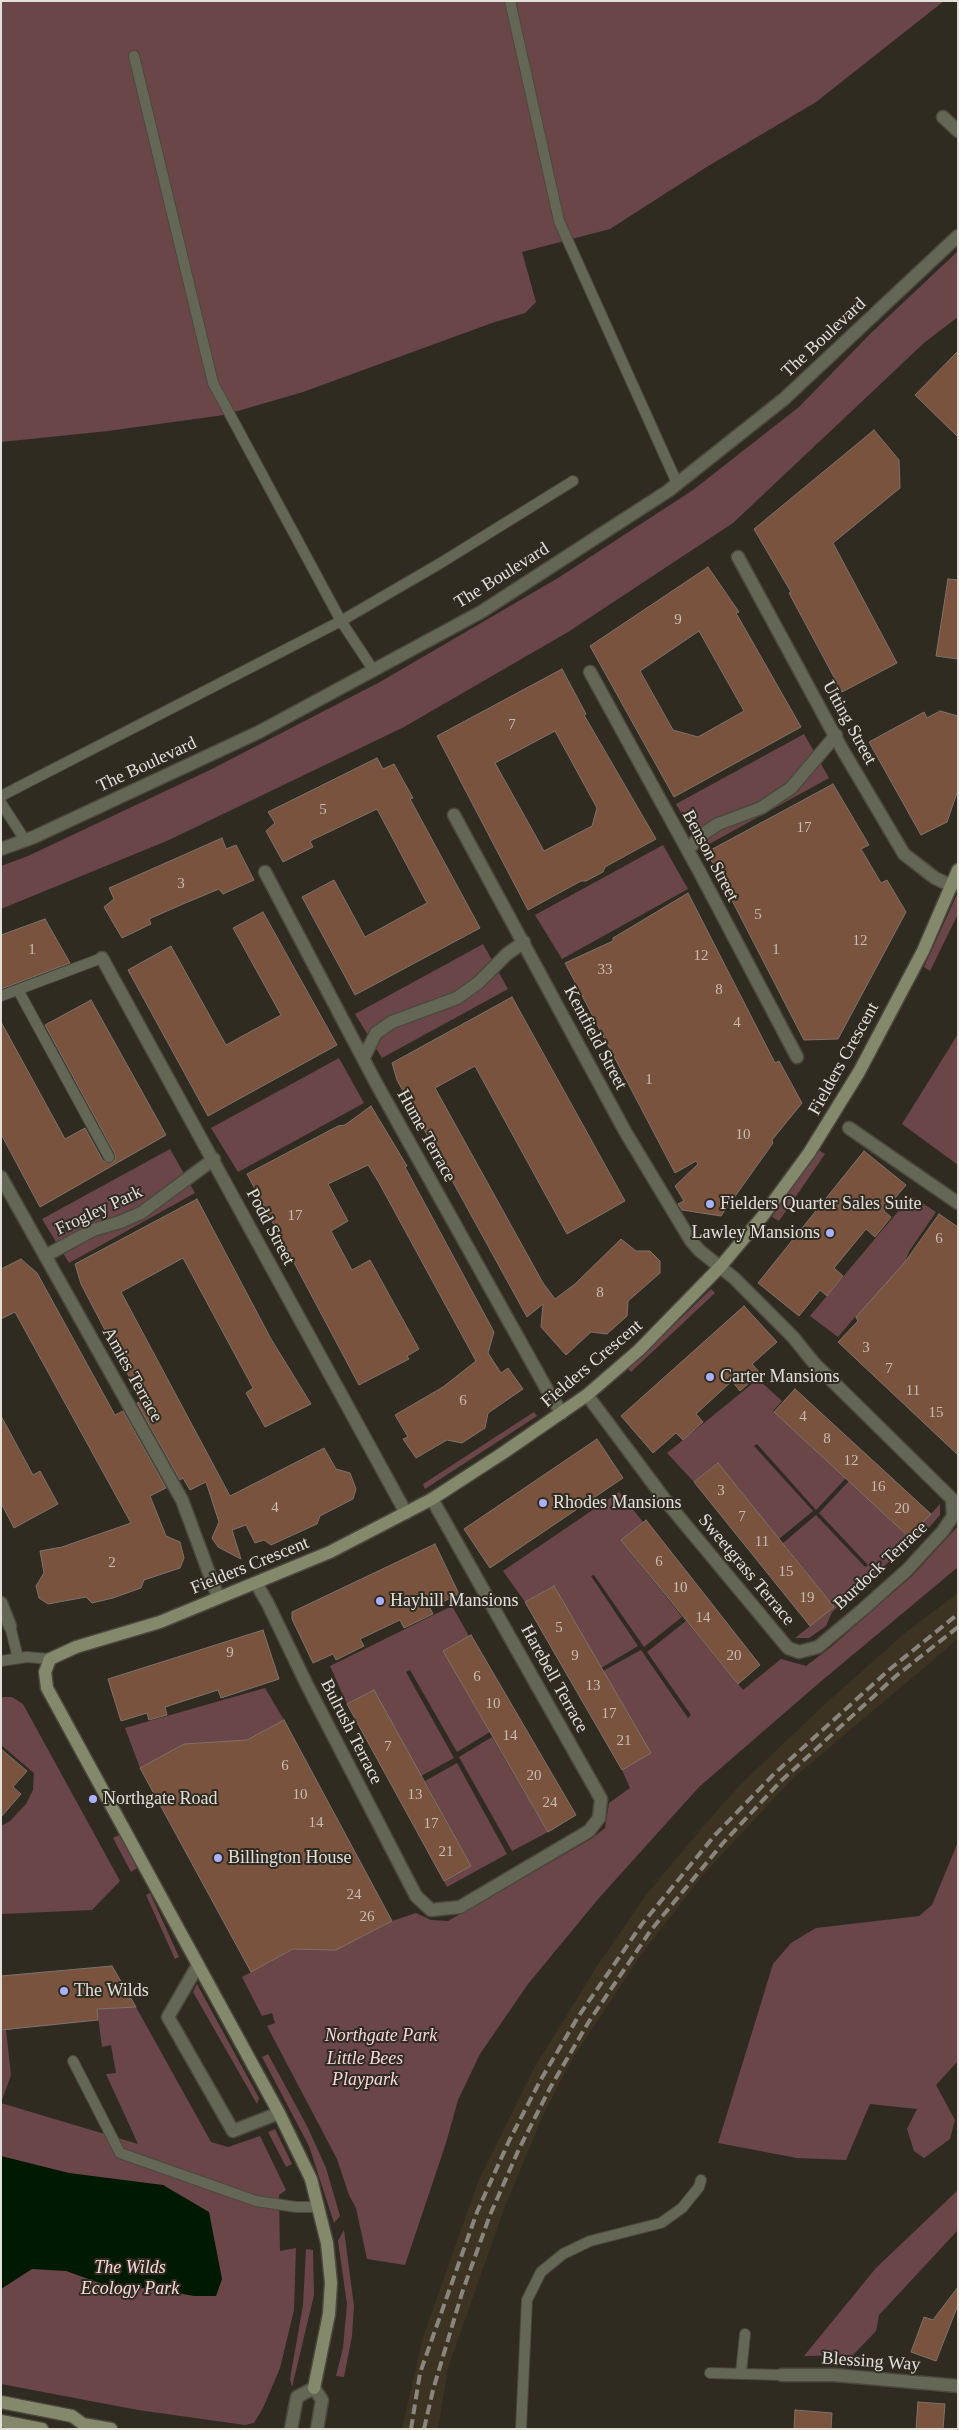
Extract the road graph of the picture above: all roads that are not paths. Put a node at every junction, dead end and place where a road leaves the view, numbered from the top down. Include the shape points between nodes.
1 (510, 1) edge
2 (134, 56) dead end
3 (943, 117) dead end
4 (958, 131) edge
5 (958, 236) edge
6 (573, 481) dead end
7 (677, 483) junction
8 (738, 557) dead end
9 (341, 621) junction
10 (374, 671) junction
11 (590, 672) dead end
12 (836, 736) junction
13 (1, 796) edge
14 (1, 803) edge
15 (454, 815) dead end
16 (25, 840) junction
17 (1, 849) edge
18 (688, 850) junction
19 (958, 870) edge
20 (265, 872) dead end
21 (952, 886) junction
22 (524, 942) junction
23 (102, 958) joint
24 (18, 990) junction
25 (1, 996) edge
26 (364, 1057) junction
27 (797, 1057) dead end
28 (848, 1128) dead end
29 (108, 1158) dead end
30 (214, 1159) junction
31 (1, 1177) edge
32 (958, 1203) edge
33 (45, 1256) junction
34 (720, 1268) junction
35 (587, 1395) junction
36 (562, 1413) junction
37 (432, 1499) junction
38 (406, 1513) junction
39 (256, 1583) junction
40 (218, 1597) junction
41 (1, 1603) edge
42 (10, 1626) joint
43 (788, 1648) joint
44 (18, 1658) junction
45 (50, 1659) junction
46 (1, 1661) edge
47 (416, 1896) joint
48 (198, 1965) junction
49 (73, 2061) dead end
50 (279, 2113) junction
51 (700, 2180) dead end
52 (319, 2207) junction
53 (745, 2334) dead end
54 (710, 2373) dead end
55 (741, 2373) junction
56 (782, 2375) joint
57 (958, 2386) edge
58 (314, 2388) junction
59 (1, 2402) edge
60 (1, 2421) edge
61 (80, 2426) edge
62 (42, 2429) edge
63 (111, 2429) edge
64 (291, 2429) edge
65 (317, 2429) edge
66 (521, 2429) edge

1 - 7 lane via 559,221
2 - 9 lane via 213,383
3 - 4 street
5 - 7 street, The Boulevard via 784,399
6 - 9 lane
7 - 10 street, The Boulevard via 481,612
8 - 12 street, Utting Street
9 - 10 lane
9 - 13 lane
10 - 16 street, The Boulevard via 259,732
11 - 18 street, Benson Street
12 - 18 street via 791,788 762,808 718,824 700,836
12 - 21 street, Utting Street via 904,854 935,878
14 - 16 lane
15 - 22 street, Kentfield Street
16 - 17 street, The Boulevard
18 - 27 street, Benson Street
19 - 21 street, Fielders Crescent
20 - 26 street, Hume Terrace
21 - 34 street, Fielders Crescent via 923,951 836,1111 809,1154
22 - 26 street via 457,998 392,1022 376,1033
22 - 34 street, Kentfield Street via 626,1133 679,1222 700,1252
23 - 24 lane
23 - 30 street, Podd Street
24 - 25 lane
24 - 29 lane
26 - 36 street, Hume Terrace
28 - 32 street
30 - 33 street, Frogley Park via 141,1213 93,1230
30 - 38 street, Podd Street
31 - 33 street, Amies Terrace
33 - 40 street, Amies Terrace via 182,1500
34 - 35 street, Fielders Crescent via 638,1350
34 - 43 street, Burdock Terrace via 734,1278 793,1337 814,1363 952,1498 953,1516 907,1570 818,1647 799,1652
35 - 36 street, Fielders Crescent
35 - 43 street, Sweetgrass Terrace via 669,1505
36 - 37 street, Fielders Crescent
37 - 38 street, Fielders Crescent
37 - 47 street, Harebell Terrace via 601,1799 599,1818 589,1831 460,1907 431,1910
38 - 39 street, Fielders Crescent via 330,1552
39 - 40 street, Fielders Crescent
39 - 47 street, Bulrush Terrace
40 - 45 street, Fielders Crescent via 160,1622 76,1647
41 - 42 street
42 - 44 lane
44 - 45 lane
44 - 46 lane
45 - 48 street via 45,1672 47,1688
48 - 50 street
48 - 50 street via 168,2017 233,2131
49 - 52 lane via 120,2153 256,2201
50 - 52 street via 303,2161
51 - 66 lane via 699,2187 682,2208 661,2222 590,2241 563,2254 541,2272 527,2300
52 - 58 street via 331,2293
53 - 55 lane
54 - 55 lane
55 - 56 lane
56 - 57 street, Blessing Way via 847,2376
58 - 64 street via 297,2397
58 - 65 street via 322,2400
59 - 61 street via 72,2416
60 - 62 street
61 - 63 street

